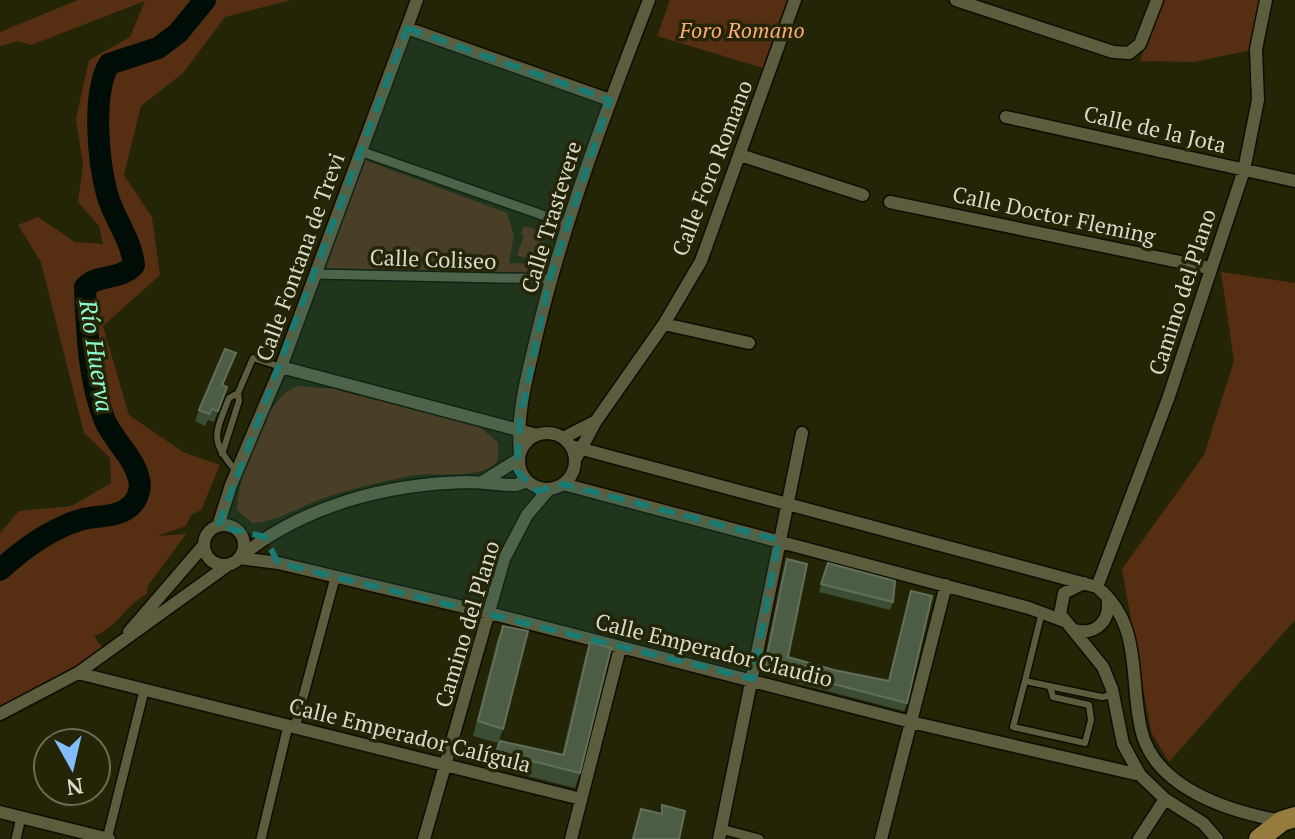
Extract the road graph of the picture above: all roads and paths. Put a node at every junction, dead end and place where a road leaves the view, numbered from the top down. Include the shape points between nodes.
1 (417, 0) edge
2 (649, 0) edge
3 (795, 0) edge
4 (956, 0) edge
5 (1157, 0) edge
6 (1266, 0) edge
7 (407, 28) junction
8 (610, 100) junction
9 (1006, 117) dead end
10 (360, 151) junction
11 (740, 155) junction
12 (1244, 170) junction
13 (1295, 181) edge
14 (863, 195) dead end
15 (890, 202) dead end
16 (565, 223) junction
17 (1209, 268) junction
18 (315, 274) junction
19 (550, 279) junction
20 (664, 324) junction
21 (749, 343) dead end
22 (281, 367) junction
23 (596, 421) junction
24 (518, 431) junction
25 (802, 433) dead end
26 (537, 435) junction
27 (572, 444) junction
28 (519, 456) junction
29 (237, 472) junction
30 (527, 481) junction
31 (482, 482) junction
32 (563, 484) junction
33 (549, 489) junction
34 (787, 501) junction
35 (527, 515) junction
36 (218, 526) junction
37 (239, 533) junction
38 (266, 536) junction
39 (779, 540) junction
40 (204, 545) junction
41 (236, 560) junction
42 (278, 563) junction
43 (335, 578) junction
44 (1084, 583) junction
45 (946, 585) junction
46 (1097, 587) junction
47 (1107, 597) junction
48 (1042, 612) junction
49 (489, 613) junction
50 (1069, 626) junction
51 (620, 648) junction
52 (113, 649) junction
53 (78, 673) junction
54 (753, 679) junction
55 (1025, 681) junction
56 (1050, 686) junction
57 (144, 691) junction
58 (1113, 695) junction
59 (0, 714) edge
60 (911, 722) junction
61 (292, 727) junction
62 (445, 764) junction
63 (1140, 775) junction
64 (581, 799) junction
65 (1165, 799) junction
66 (0, 812) edge
67 (21, 817) junction
68 (1289, 819) edge
69 (720, 834) edge
70 (1216, 838) edge
71 (16, 839) edge
72 (108, 839) edge
73 (261, 839) edge
74 (424, 839) edge
75 (571, 839) edge
76 (759, 839) edge
77 (881, 839) edge
78 (1139, 839) edge
79 (1259, 839) edge

1 - 7 street, Calle Fontana de Trevi
2 - 8 street, Calle Trastevere
3 - 11 street, Calle Foro Romano
4 - 5 street via 1113,52 1136,50
6 - 12 street, Camino del Plano via 1256,49 1258,100
7 - 8 street
7 - 10 street, Calle Fontana de Trevi
8 - 16 street, Calle Trastevere
9 - 12 street, Calle de la Jota
10 - 16 street
10 - 18 street, Calle Fontana de Trevi
11 - 14 street
11 - 20 street, Calle Foro Romano via 701,261
12 - 13 street, Calle de la Jota
12 - 17 street, Camino del Plano
15 - 17 street, Calle Doctor Fleming
16 - 19 street, Calle Trastevere
17 - 46 street, Camino del Plano via 1168,399
18 - 19 street, Calle Coliseo
18 - 22 street, Calle Fontana de Trevi
19 - 24 street, Calle Trastevere
20 - 21 street
20 - 23 street, Calle Foro Romano
22 - 24 street
22 - 29 street, Calle Fontana de Trevi
22 - 29 lane via 253,358 238,393 222,454
23 - 27 street, Calle Foro Romano
23 - 27 street, Calle Foro Romano
24 - 26 street
24 - 28 street, Calle Trastevere
25 - 34 street
26 - 27 street via 551,433
26 - 28 street
27 - 32 street, Calle Foro Romano via 573,471
27 - 34 street
28 - 30 street
28 - 31 street
29 - 36 street, Calle Fontana de Trevi
30 - 31 street
30 - 33 street
30 - 35 street, Camino del Plano
31 - 38 street via 419,485 358,497
32 - 33 street
32 - 39 street
33 - 35 street, Camino del Plano
34 - 39 street
34 - 44 street
35 - 49 street, Camino del Plano via 504,559
36 - 37 street
36 - 40 street
37 - 38 street
37 - 41 street via 243,545
38 - 41 street
38 - 42 street via 268,551
39 - 45 street
39 - 54 street
40 - 41 street via 211,561
40 - 52 street
41 - 42 street, Calle Emperador Claudio
41 - 52 street
42 - 43 street, Calle Emperador Claudio
43 - 49 street, Calle Emperador Claudio
43 - 61 street
44 - 46 street
44 - 50 street via 1064,593 1059,607
45 - 48 street
45 - 60 street
46 - 47 street
47 - 50 street via 1104,622 1091,631
47 - 68 street via 1128,628 1141,729 1153,755 1200,795 1229,809
48 - 50 street
48 - 55 lane
49 - 51 street, Calle Emperador Claudio
49 - 62 street, Camino del Plano
50 - 58 street via 1103,667
51 - 54 street, Calle Emperador Claudio
51 - 64 street
52 - 53 street
53 - 57 street, Calle Emperador Calígula
53 - 59 street
54 - 60 street, Calle Emperador Claudio
54 - 69 street
55 - 56 lane
55 - 56 lane via 1013,727 1085,743 1089,705 1053,697
56 - 58 lane
57 - 61 street, Calle Emperador Calígula
57 - 72 street
58 - 63 street via 1123,744
60 - 63 street, Calle Emperador Claudio
60 - 77 street
61 - 62 street, Calle Emperador Calígula
61 - 73 street
62 - 64 street, Calle Emperador Calígula
62 - 74 street, Camino del Plano
63 - 65 street
64 - 75 street
65 - 70 street via 1203,823
65 - 78 street
66 - 67 street
67 - 71 street
67 - 72 street
68 - 79 highway
69 - 76 street

